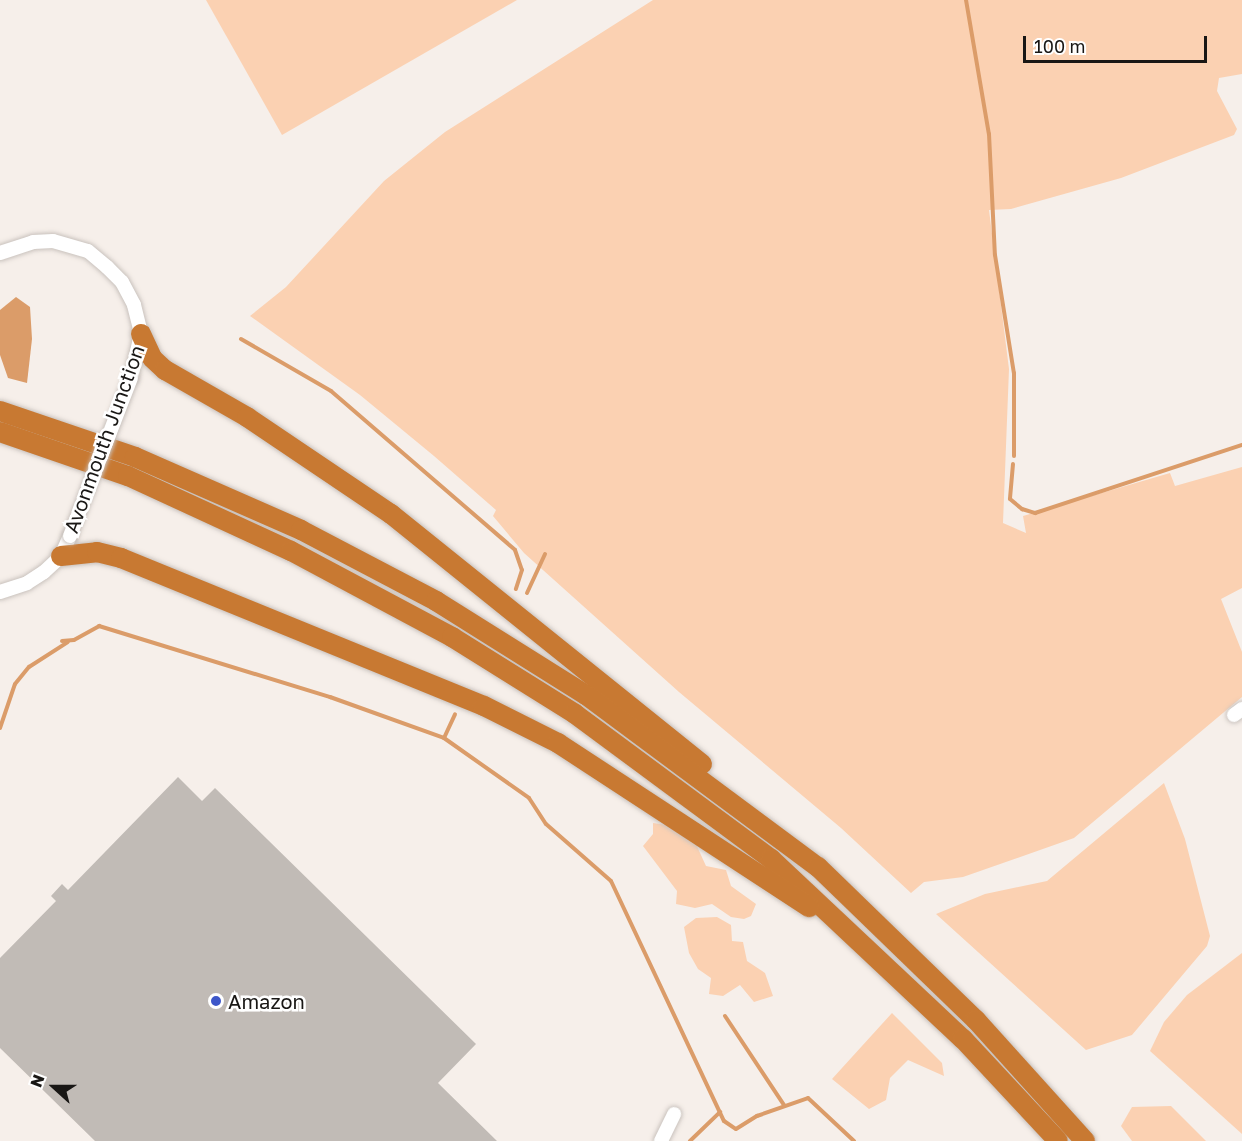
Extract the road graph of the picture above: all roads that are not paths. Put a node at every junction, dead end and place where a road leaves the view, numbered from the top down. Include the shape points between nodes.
1 (0, 253) edge
2 (141, 334) junction
3 (0, 411) edge
4 (0, 432) edge
5 (61, 556) junction
6 (0, 592) edge
7 (818, 867) junction
8 (857, 939) junction
9 (674, 1114) dead end
10 (661, 1141) edge
11 (1058, 1141) edge
12 (1085, 1141) edge

1 - 2 street, Avonmouth Junction via 33,242 53,241 88,251 122,282 134,305
2 - 5 street, Avonmouth Junction, bridge via 131,378
2 - 7 highway via 152,358 165,370 247,417 391,514 770,818
3 - 7 highway via 135,458 302,530 436,601 586,695
4 - 8 highway via 138,481 291,551 452,637 575,714 716,817 771,859
5 - 6 street, Avonmouth Junction via 27,583
5 - 8 highway via 97,552 121,558 484,706 558,743
7 - 12 highway via 976,1020
8 - 11 highway via 963,1038
9 - 10 street

